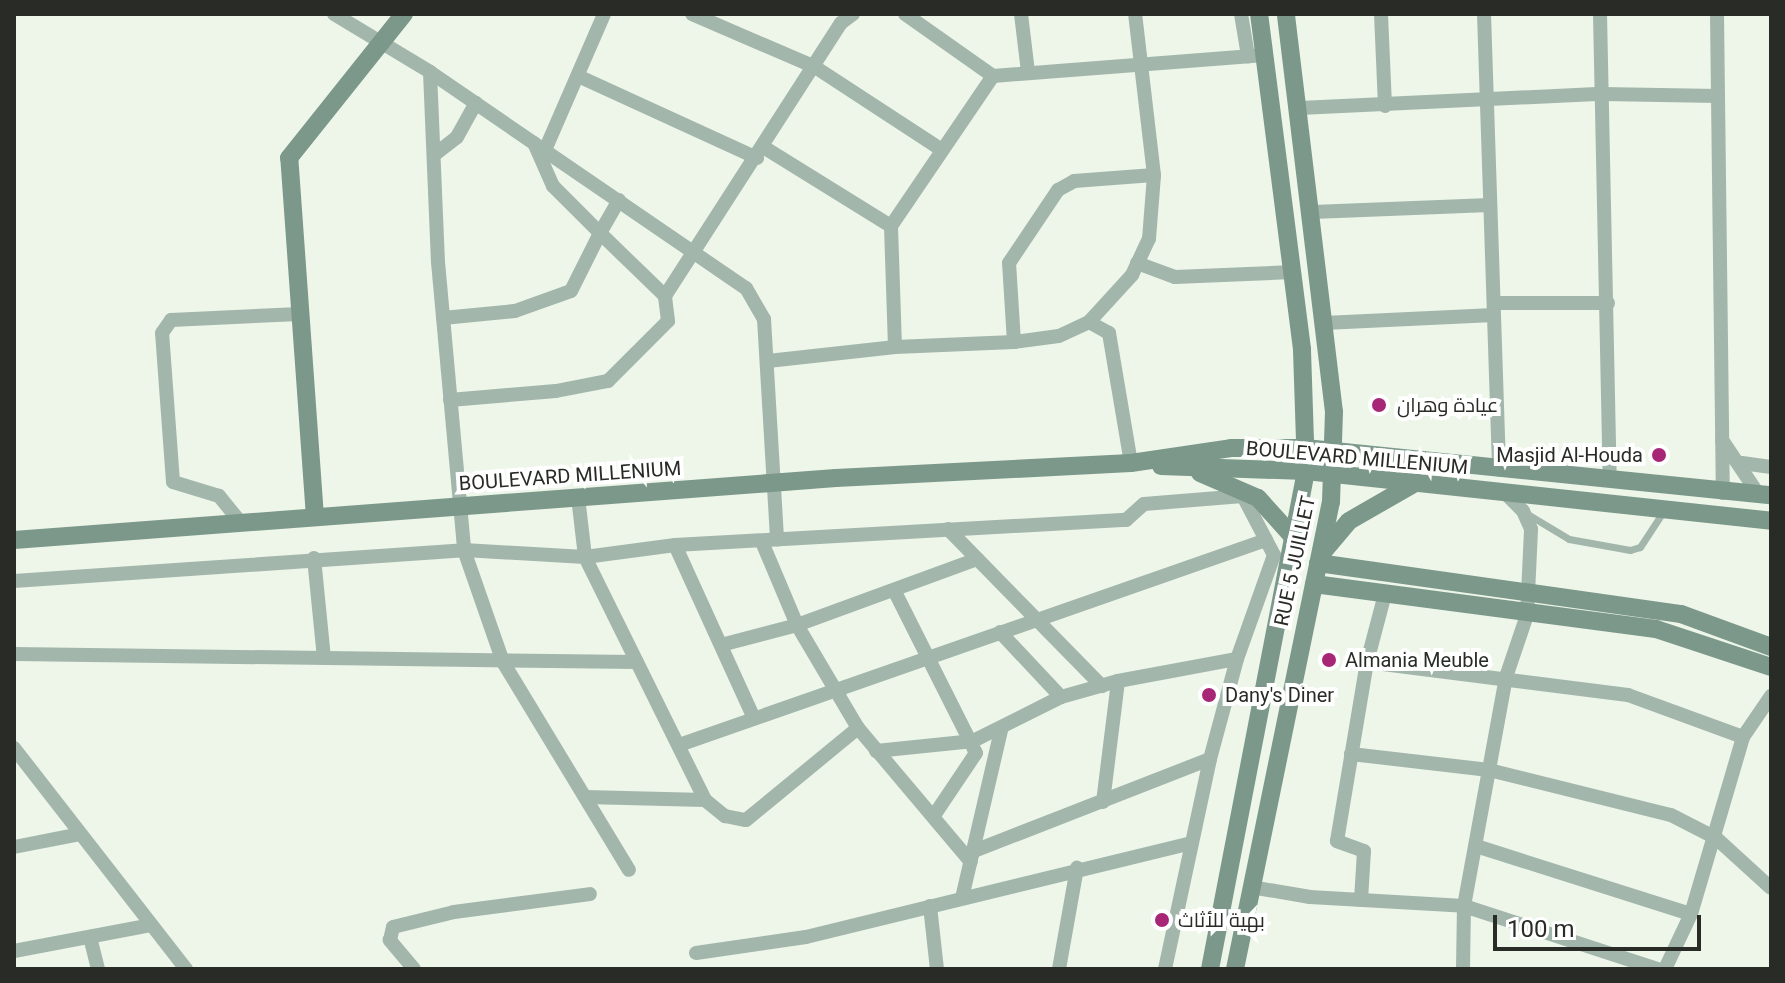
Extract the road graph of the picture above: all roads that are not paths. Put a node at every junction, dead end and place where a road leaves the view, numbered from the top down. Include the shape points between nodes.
1 (334, 14) edge
2 (404, 14) edge
3 (604, 14) edge
4 (692, 14) edge
5 (905, 14) edge
6 (1021, 14) edge
7 (1135, 14) edge
8 (1241, 14) edge
9 (1259, 14) edge
10 (1286, 14) edge
11 (1381, 14) edge
12 (1484, 14) edge
13 (1600, 14) edge
14 (1717, 14) edge
15 (844, 17) edge
16 (377, 42) junction
17 (1256, 55) junction
18 (1142, 64) junction
19 (815, 67) junction
20 (430, 72) junction
21 (1028, 72) junction
22 (578, 76) junction
23 (993, 76) junction
24 (1602, 94) junction
25 (1718, 96) junction
26 (1487, 101) junction
27 (476, 103) junction
28 (1385, 106) junction
29 (1300, 108) junction
30 (540, 146) junction
31 (942, 150) junction
32 (761, 153) junction
33 (434, 155) junction
34 (1154, 175) junction
35 (619, 200) junction
36 (1490, 205) junction
37 (1313, 212) junction
38 (891, 226) junction
39 (600, 233) junction
40 (697, 252) junction
41 (1137, 263) junction
42 (1292, 272) junction
43 (665, 296) junction
44 (1608, 303) junction
45 (1494, 309) junction
46 (300, 314) junction
47 (443, 318) junction
48 (1089, 322) junction
49 (1324, 323) junction
50 (1014, 342) junction
51 (895, 347) junction
52 (768, 361) junction
53 (450, 400) junction
54 (1722, 440) junction
55 (1305, 448) junction
56 (1333, 451) junction
57 (1131, 463) junction
58 (1742, 463) junction
59 (1771, 467) edge
60 (1186, 468) junction
61 (1499, 470) junction
62 (1306, 471) junction
63 (1332, 474) junction
64 (1610, 480) junction
65 (773, 483) junction
66 (1415, 483) junction
67 (1505, 493) junction
68 (1723, 493) junction
69 (1765, 495) edge
70 (578, 497) junction
71 (459, 506) junction
72 (1664, 510) junction
73 (1523, 511) junction
74 (315, 517) junction
75 (1771, 521) edge
76 (241, 523) junction
77 (948, 529) junction
78 (14, 540) edge
79 (777, 540) junction
80 (1266, 540) junction
81 (762, 542) junction
82 (675, 545) junction
83 (1286, 549) junction
84 (464, 550) junction
85 (585, 557) junction
86 (314, 558) junction
87 (977, 559) junction
88 (1319, 559) junction
89 (14, 581) edge
90 (1314, 584) junction
91 (894, 590) junction
92 (1527, 592) junction
93 (1385, 594) junction
94 (1527, 615) junction
95 (1038, 619) junction
96 (797, 625) junction
97 (1000, 632) junction
98 (721, 645) junction
99 (1771, 647) edge
100 (14, 654) edge
101 (931, 656) junction
102 (324, 658) junction
103 (1237, 659) junction
104 (503, 662) junction
105 (637, 662) junction
106 (1367, 662) junction
107 (1771, 667) edge
108 (1506, 677) junction
109 (1118, 681) junction
110 (1102, 686) junction
111 (837, 689) junction
112 (1771, 696) edge
113 (1061, 697) junction
114 (754, 718) junction
115 (858, 728) junction
116 (1001, 730) junction
117 (1743, 737) junction
118 (973, 741) junction
119 (679, 745) junction
120 (14, 749) edge
121 (876, 751) junction
122 (1351, 754) junction
123 (1210, 759) junction
124 (1489, 770) junction
125 (585, 797) junction
126 (705, 800) junction
127 (1103, 802) junction
128 (935, 814) junction
129 (80, 834) junction
130 (1716, 838) junction
131 (1192, 843) junction
132 (1476, 846) junction
133 (14, 847) edge
134 (972, 857) junction
135 (1077, 868) junction
136 (629, 870) dead end
137 (1770, 885) edge
138 (1251, 887) junction
139 (590, 894) dead end
140 (962, 898) junction
141 (1361, 900) junction
142 (930, 906) junction
143 (1464, 906) junction
144 (1691, 914) junction
145 (151, 925) junction
146 (90, 937) junction
147 (14, 951) edge
148 (696, 953) dead end
149 (98, 969) edge
150 (186, 969) edge
151 (414, 969) edge
152 (937, 969) edge
153 (1059, 969) edge
154 (1165, 969) edge
155 (1210, 969) edge
156 (1235, 969) edge
157 (1463, 969) edge
158 (1658, 969) edge
159 (1665, 969) edge

1 - 16 street
2 - 16 main road
3 - 22 street
4 - 19 street
5 - 23 street
6 - 21 street
7 - 18 street
8 - 17 street
9 - 17 main road, RUE 5 JUILLET
10 - 29 main road, RUE 5 JUILLET
11 - 28 street
12 - 26 street
13 - 24 street
14 - 25 street
15 - 19 street
16 - 20 street
16 - 46 main road via 289,158
17 - 18 street
17 - 42 main road, RUE 5 JUILLET
18 - 21 street
18 - 34 street
19 - 31 street
19 - 32 street
20 - 27 street
20 - 33 street
21 - 23 street
22 - 30 street
22 - 32 street
23 - 31 street
24 - 25 street
24 - 26 street
24 - 44 street
25 - 54 street
26 - 28 street
26 - 36 street
27 - 30 street
27 - 33 street via 457,137
28 - 29 street
29 - 37 main road, RUE 5 JUILLET
30 - 35 street
30 - 39 street via 553,186
31 - 38 street
32 - 38 street
32 - 40 street
33 - 47 street
34 - 41 street via 1149,239
34 - 50 street via 1074,181 1058,190 1009,263
35 - 39 street
35 - 40 street
36 - 37 street
36 - 45 street
37 - 49 main road, RUE 5 JUILLET
38 - 51 street
39 - 43 street
39 - 47 street via 571,291 515,311
40 - 43 street
40 - 52 street via 746,288 764,319
41 - 42 street via 1175,277
41 - 48 street
42 - 55 main road, RUE 5 JUILLET via 1302,349
43 - 53 street via 668,321 608,381
44 - 45 street
44 - 64 street
45 - 49 street
45 - 61 street
46 - 74 main road
46 - 76 street via 171,320 164,326 173,482 219,496
47 - 53 street
48 - 50 street via 1059,336
48 - 57 street via 1109,333
49 - 56 main road, RUE 5 JUILLET
50 - 51 street
51 - 52 street
52 - 65 street
53 - 71 street
54 - 58 street
54 - 68 street
55 - 56 main road, BOULEVARD MILLENIUM
55 - 57 main road, BOULEVARD MILLENIUM via 1231,448
55 - 62 main road, RUE 5 JUILLET
56 - 61 main road, BOULEVARD MILLENIUM
56 - 63 main road, RUE 5 JUILLET
57 - 60 main road, BOULEVARD MILLENIUM
57 - 65 main road, BOULEVARD MILLENIUM
58 - 59 street
58 - 69 street
60 - 62 main road, BOULEVARD MILLENIUM
60 - 83 main road via 1258,498
61 - 64 main road, BOULEVARD MILLENIUM
62 - 63 main road, BOULEVARD MILLENIUM
62 - 83 main road, RUE 5 JUILLET
63 - 66 main road, BOULEVARD MILLENIUM
63 - 88 main road, RUE 5 JUILLET
64 - 68 main road, BOULEVARD MILLENIUM
65 - 70 main road, BOULEVARD MILLENIUM
65 - 79 street
66 - 67 main road, BOULEVARD MILLENIUM
66 - 88 main road via 1349,521
67 - 72 main road, BOULEVARD MILLENIUM
67 - 73 street
68 - 69 main road, BOULEVARD MILLENIUM
70 - 71 main road, BOULEVARD MILLENIUM
70 - 85 street
71 - 74 main road, BOULEVARD MILLENIUM
71 - 84 street
72 - 73 lane via 1640,547 1630,550 1569,539
72 - 75 main road, BOULEVARD MILLENIUM
73 - 92 street via 1531,529
74 - 76 main road, BOULEVARD MILLENIUM
76 - 78 main road, BOULEVARD MILLENIUM
77 - 79 street
77 - 80 street via 1126,520 1144,504 1243,496
77 - 87 street
79 - 81 street
80 - 83 street
80 - 95 street
81 - 82 street
81 - 96 street
82 - 85 street
82 - 98 street
83 - 103 street
83 - 155 main road, RUE 5 JUILLET
84 - 85 street
84 - 86 street
84 - 104 street
85 - 105 street
86 - 89 street
86 - 102 street
87 - 91 street
87 - 95 street
88 - 90 main road, RUE 5 JUILLET
88 - 92 main road
90 - 93 main road
90 - 138 main road, RUE 5 JUILLET
91 - 96 street
91 - 101 street
92 - 94 street
92 - 99 main road via 1681,614
93 - 94 main road
93 - 106 street
94 - 107 main road via 1656,629
94 - 108 street
95 - 97 street
95 - 110 street
96 - 98 street
96 - 111 street
97 - 101 street
97 - 113 street
98 - 114 street
100 - 102 street
101 - 111 street
101 - 118 street
102 - 104 street
103 - 109 street
103 - 123 street
104 - 105 street
104 - 125 street
105 - 119 street
106 - 108 street
106 - 122 street
108 - 117 street via 1654,701
108 - 124 street
109 - 110 street
109 - 127 street
110 - 113 street
111 - 114 street
111 - 115 street
112 - 117 street
113 - 116 street
114 - 119 street
115 - 121 street
115 - 126 street via 746,820 725,816
116 - 118 street
116 - 134 street
117 - 130 street
118 - 121 street
118 - 128 street via 975,758
119 - 126 street
120 - 129 street
121 - 128 street
122 - 124 street
122 - 141 street via 1337,841 1364,851
123 - 127 street
123 - 131 street
124 - 130 street via 1671,815
124 - 132 street
125 - 126 street
125 - 136 street
127 - 134 street
128 - 134 street
129 - 133 street
129 - 145 street
130 - 137 street
130 - 144 street
131 - 135 street
131 - 154 street
132 - 143 street
132 - 144 street
134 - 140 street
135 - 140 street
135 - 153 street
138 - 141 street
138 - 156 main road, RUE 5 JUILLET
139 - 151 street via 454,912 393,927 390,940
140 - 142 street
141 - 143 street
142 - 148 street via 806,937
142 - 152 street
143 - 157 street
143 - 158 street
144 - 159 street
145 - 146 street
145 - 150 street
146 - 147 street
146 - 149 street

